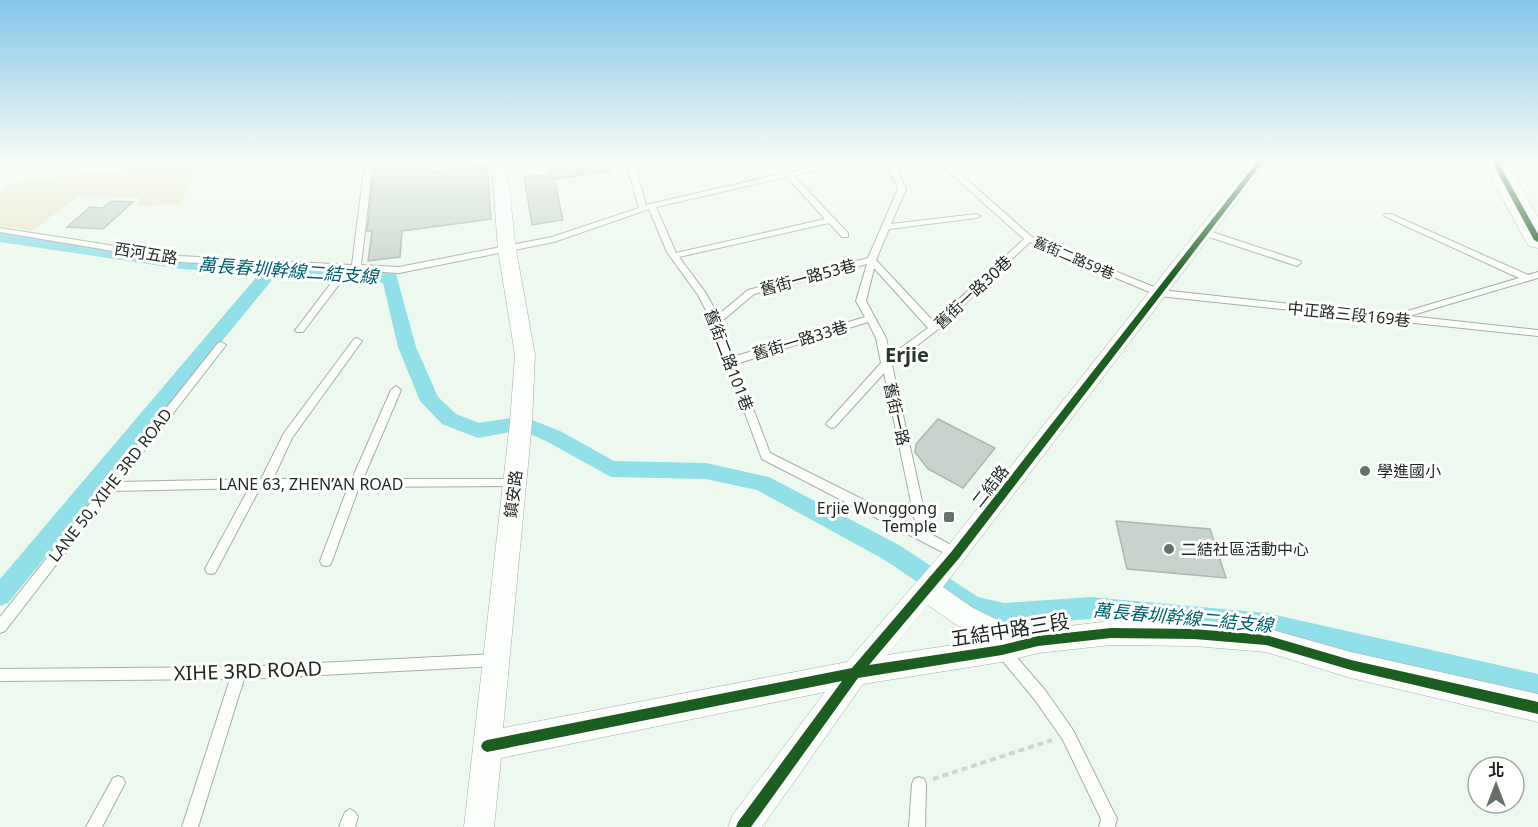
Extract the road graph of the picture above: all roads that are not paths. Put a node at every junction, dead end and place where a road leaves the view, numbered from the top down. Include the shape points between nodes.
1 (363, 201) edge
2 (503, 201) edge
3 (645, 201) edge
4 (673, 201) edge
5 (812, 201) edge
6 (897, 201) edge
7 (985, 201) edge
8 (1231, 201) edge
9 (1516, 201) edge
10 (647, 207) junction
11 (976, 216) dead end
12 (1388, 216) dead end
13 (830, 220) junction
14 (886, 227) junction
15 (0, 230) edge
16 (1206, 233) junction
17 (845, 235) dead end
18 (1029, 240) junction
19 (1538, 240) edge
20 (507, 250) junction
21 (674, 256) junction
22 (872, 260) junction
23 (1297, 262) dead end
24 (352, 268) junction
25 (1538, 275) edge
26 (1527, 278) junction
27 (1160, 294) junction
28 (871, 318) junction
29 (1391, 319) junction
30 (717, 320) junction
31 (934, 328) junction
32 (300, 330) dead end
33 (1538, 333) edge
34 (357, 341) dead end
35 (221, 345) dead end
36 (730, 362) junction
37 (886, 364) junction
38 (396, 390) dead end
39 (831, 424) dead end
40 (261, 483) junction
41 (513, 483) junction
42 (355, 484) junction
43 (108, 487) junction
44 (924, 536) junction
45 (326, 561) dead end
46 (211, 569) dead end
47 (939, 574) junction
48 (0, 627) edge
49 (1038, 642) junction
50 (1002, 650) junction
51 (496, 660) junction
52 (239, 673) junction
53 (855, 673) junction
54 (0, 675) edge
55 (1538, 708) edge
56 (488, 746) junction
57 (118, 783) dead end
58 (919, 784) road end
59 (94, 827) edge
60 (190, 827) edge
61 (479, 827) edge
62 (743, 827) edge
63 (917, 827) edge
64 (1107, 827) edge

1 - 24 lane
2 - 20 street, 鎮安路
3 - 10 lane, 舊街二路101巷
4 - 10 lane, 西河五路
5 - 13 lane
6 - 14 lane, 舊街一路
7 - 18 lane, 舊街二路59巷
8 - 16 street, 二結路
9 - 19 main road
10 - 20 lane, 西河五路 via 554,240
10 - 21 lane, 舊街二路101巷
11 - 14 lane
12 - 26 lane
13 - 17 lane
13 - 21 lane
14 - 22 lane, 舊街一路
15 - 24 lane, 西河五路 via 179,259
16 - 23 lane
16 - 27 street, 二結路
18 - 27 lane, 舊街二路59巷
18 - 31 lane, 舊街一路30巷
20 - 24 lane, 西河五路 via 399,270
20 - 41 street, 鎮安路 via 525,355
21 - 30 lane, 舊街二路101巷 via 690,274
22 - 28 lane, 舊街一路 via 861,301
22 - 30 lane, 舊街一路53巷 via 752,292
22 - 31 lane
24 - 32 lane via 337,280
25 - 26 lane
26 - 29 lane
27 - 29 lane, 中正路三段169巷
27 - 47 street, 二結路
28 - 36 lane, 舊街一路33巷
28 - 37 lane, 舊街一路 via 881,338
29 - 33 lane, 中正路三段169巷
30 - 36 lane, 舊街二路101巷
31 - 37 lane, 舊街一路30巷
34 - 40 lane via 288,436
35 - 43 lane, LANE 50, XIHE 3RD ROAD
36 - 44 lane, 舊街二路101巷 via 766,456
37 - 39 lane, 舊街一路30巷
37 - 44 lane, 舊街一路
38 - 42 lane
40 - 42 lane, LANE 63, ZHEN’AN ROAD
40 - 43 lane, LANE 63, ZHEN’AN ROAD
40 - 46 lane
41 - 42 lane, LANE 63, ZHEN’AN ROAD
41 - 51 street, 鎮安路
42 - 45 lane
43 - 48 lane, LANE 50, XIHE 3RD ROAD
44 - 47 lane
47 - 49 street via 963,616 1000,634
47 - 53 street, 二結路
49 - 50 street, 五結中路三段
49 - 55 street, 五結中路三段 via 1111,633 1266,640 1351,665
50 - 53 street, 五結中路三段
50 - 64 lane via 1068,735 1109,819
51 - 52 lane, XIHE 3RD ROAD
51 - 56 street, 鎮安路
52 - 54 lane, XIHE 3RD ROAD
52 - 60 lane
53 - 56 street, 五結中路三段
53 - 62 street, 二結路
56 - 61 street, 鎮安路
57 - 59 lane
58 - 63 lane

